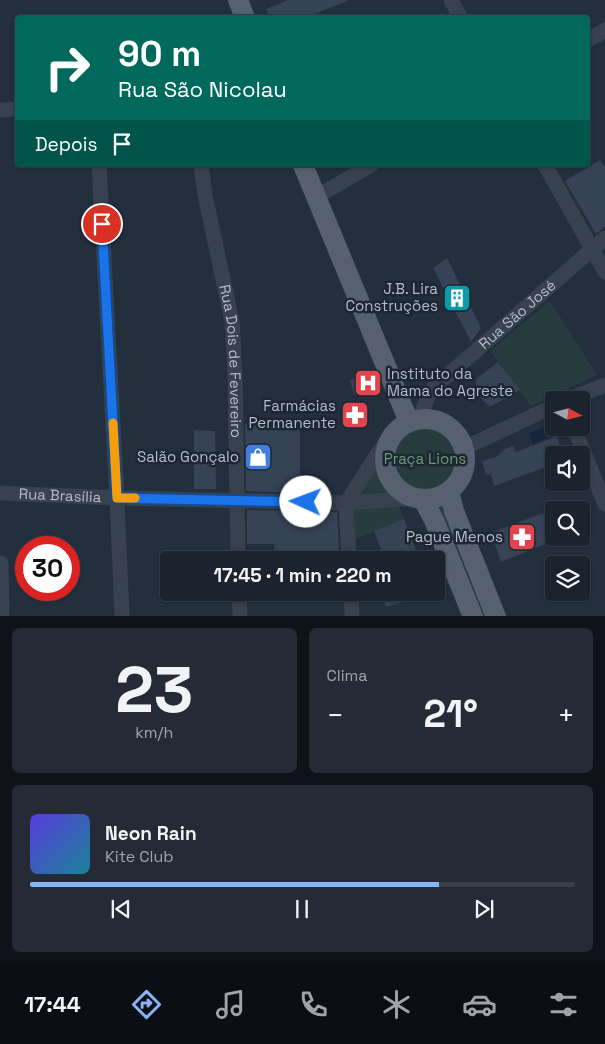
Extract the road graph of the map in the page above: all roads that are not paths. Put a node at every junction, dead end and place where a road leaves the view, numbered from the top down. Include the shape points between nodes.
1 (238, 0) edge
2 (451, 0) edge
3 (244, 15) edge
4 (459, 15) edge
5 (605, 30) edge
6 (590, 39) edge
7 (15, 109) edge
8 (0, 110) edge
9 (99, 167) edge
10 (201, 167) edge
11 (304, 167) edge
12 (368, 167) edge
13 (545, 167) edge
14 (316, 197) junction
15 (605, 238) edge
16 (593, 249) junction
17 (605, 272) edge
18 (605, 385) edge
19 (431, 390) junction
20 (590, 391) edge
21 (398, 397) junction
22 (545, 410) edge
23 (414, 420) junction
24 (392, 436) junction
25 (577, 436) edge
26 (464, 448) junction
27 (449, 491) junction
28 (0, 492) edge
29 (117, 498) junction
30 (420, 499) junction
31 (236, 500) junction
32 (346, 503) junction
33 (605, 504) edge
34 (238, 551) edge
35 (349, 551) edge
36 (1, 563) edge
37 (239, 601) edge
38 (351, 601) edge
39 (2, 616) edge
40 (122, 616) edge
41 (240, 616) edge
42 (352, 616) edge
43 (473, 616) edge
44 (496, 616) edge

1 - 3 main road
2 - 4 street
5 - 6 street
7 - 8 street
9 - 29 street
10 - 31 street, Rua Dois de Fevereiro via 232,321
11 - 14 main road
12 - 14 street
13 - 16 street
14 - 21 main road
15 - 16 street, Rua São José
16 - 17 street
16 - 19 street, Rua São José
18 - 20 street
19 - 21 street via 414,405
19 - 23 street, Rua São José
21 - 23 main road
22 - 26 street
23 - 24 main road via 400,427
23 - 26 main road via 442,422 451,428
24 - 30 main road via 386,451 386,467 392,482 404,493
24 - 32 street
25 - 33 street
26 - 27 main road via 465,464 460,479
27 - 30 main road
27 - 44 main road
28 - 29 street, Rua Brasília
29 - 31 street, Rua Brasília
29 - 40 street
30 - 32 street, Rua Brasília
30 - 43 main road via 434,520
31 - 32 street, Rua Brasília
31 - 34 street, Rua Dois de Fevereiro
32 - 35 street
36 - 39 street
37 - 41 street
38 - 42 street

